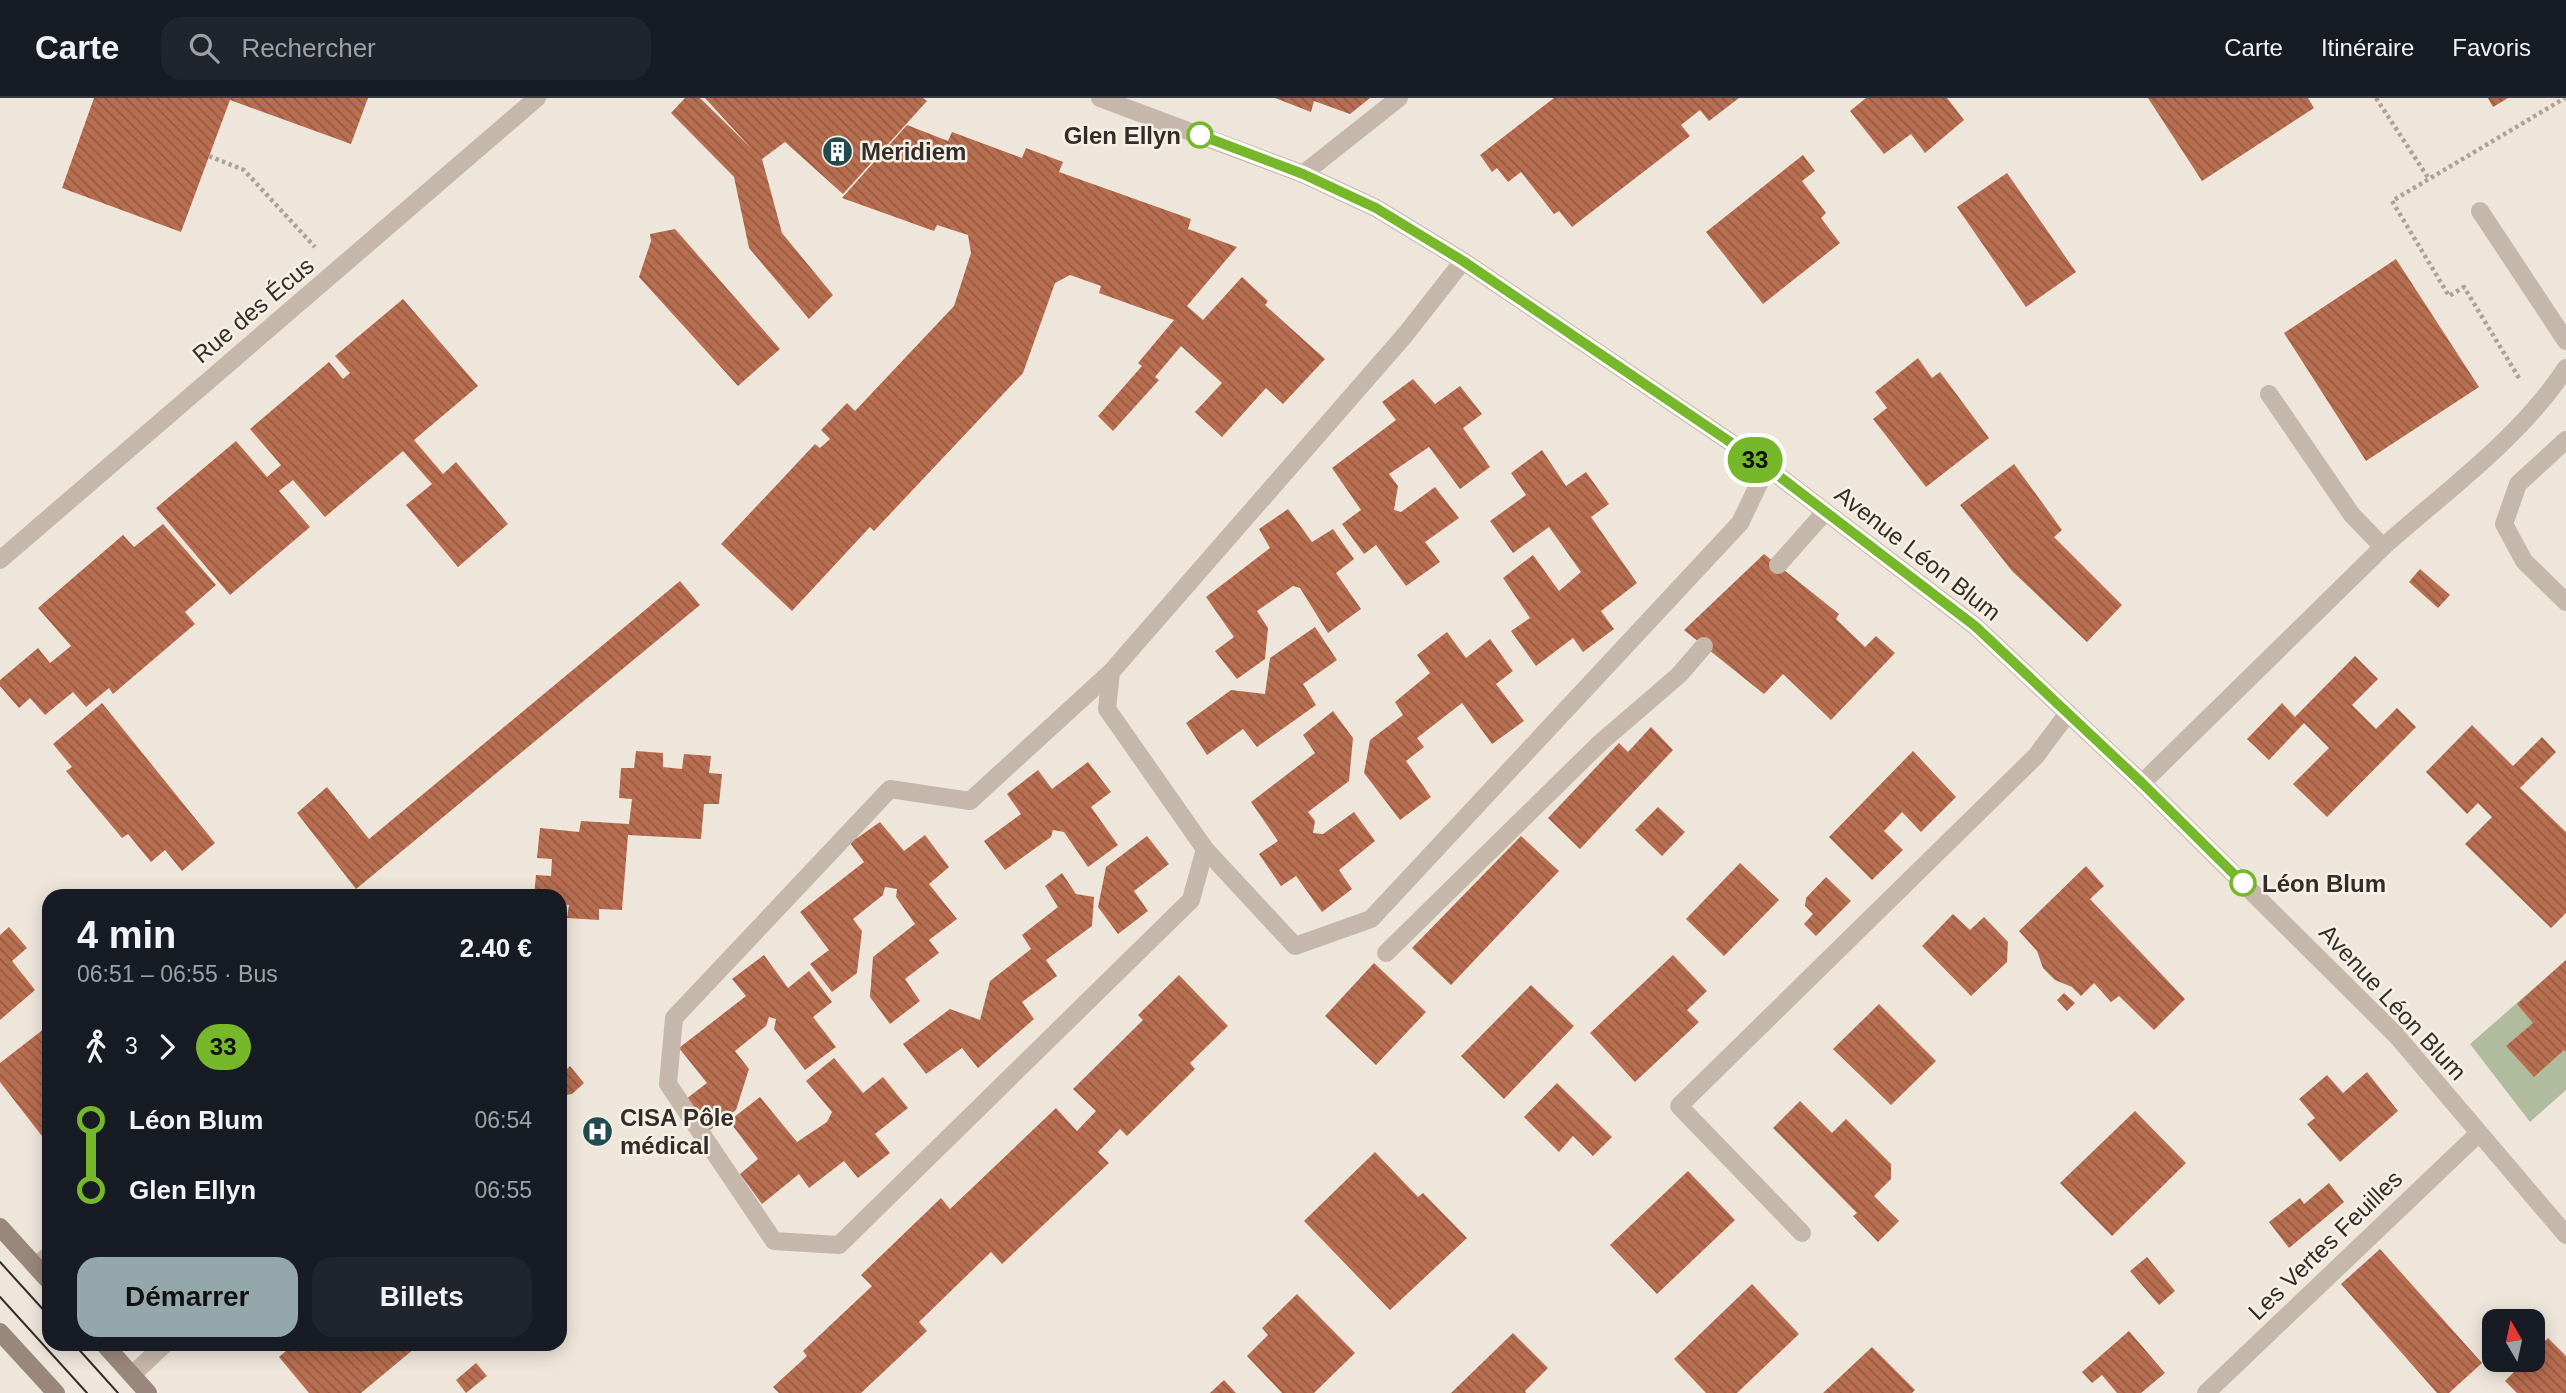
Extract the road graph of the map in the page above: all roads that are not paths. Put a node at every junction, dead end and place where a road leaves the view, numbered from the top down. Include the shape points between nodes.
1 (537, 98) edge
2 (1100, 98) edge
3 (1399, 98) edge
4 (1303, 174) junction
5 (2480, 211) dead end
6 (1463, 261) junction
7 (2566, 341) edge
8 (2566, 368) edge
9 (2269, 394) dead end
10 (2566, 440) edge
11 (1767, 467) junction
12 (1825, 512) junction
13 (2383, 547) junction
14 (0, 559) edge
15 (1778, 565) dead end
16 (2566, 602) edge
17 (1704, 646) dead end
18 (1111, 672) junction
19 (2068, 713) junction
20 (2142, 783) junction
21 (1205, 849) junction
22 (1386, 953) dead end
23 (2479, 1133) junction
24 (0, 1227) edge
25 (1802, 1233) dead end
26 (2566, 1235) edge
27 (42, 1260) edge
28 (0, 1332) edge
29 (110, 1351) edge
30 (158, 1351) edge
31 (132, 1375) junction
32 (56, 1393) edge
33 (148, 1393) edge
34 (2206, 1393) edge

1 - 14 street, Rue des Écus
2 - 4 street, Avenue Léon Blum
3 - 4 street
4 - 6 street, Avenue Léon Blum via 1376,208
5 - 7 street
6 - 11 street, Avenue Léon Blum
6 - 18 street via 1405,335
8 - 13 street via 2502,441
9 - 13 street via 2352,515
10 - 16 street via 2518,484 2504,524 2524,561
11 - 12 street, Avenue Léon Blum
11 - 21 street via 1740,523 1371,919 1295,946
12 - 15 street
12 - 19 street, Avenue Léon Blum via 1975,626
13 - 20 street
17 - 22 street
18 - 21 street via 1107,709
18 - 21 street via 970,801 890,789 674,1018 668,1084 774,1241 839,1245 1191,900
19 - 20 street, Avenue Léon Blum
19 - 25 street via 2036,756 1679,1106
20 - 23 street, Avenue Léon Blum via 2396,1035
23 - 26 street, Avenue Léon Blum
23 - 34 street, Les Vertes Feuilles
24 - 27 main road
28 - 32 main road
29 - 31 main road
30 - 31 street
31 - 33 main road

